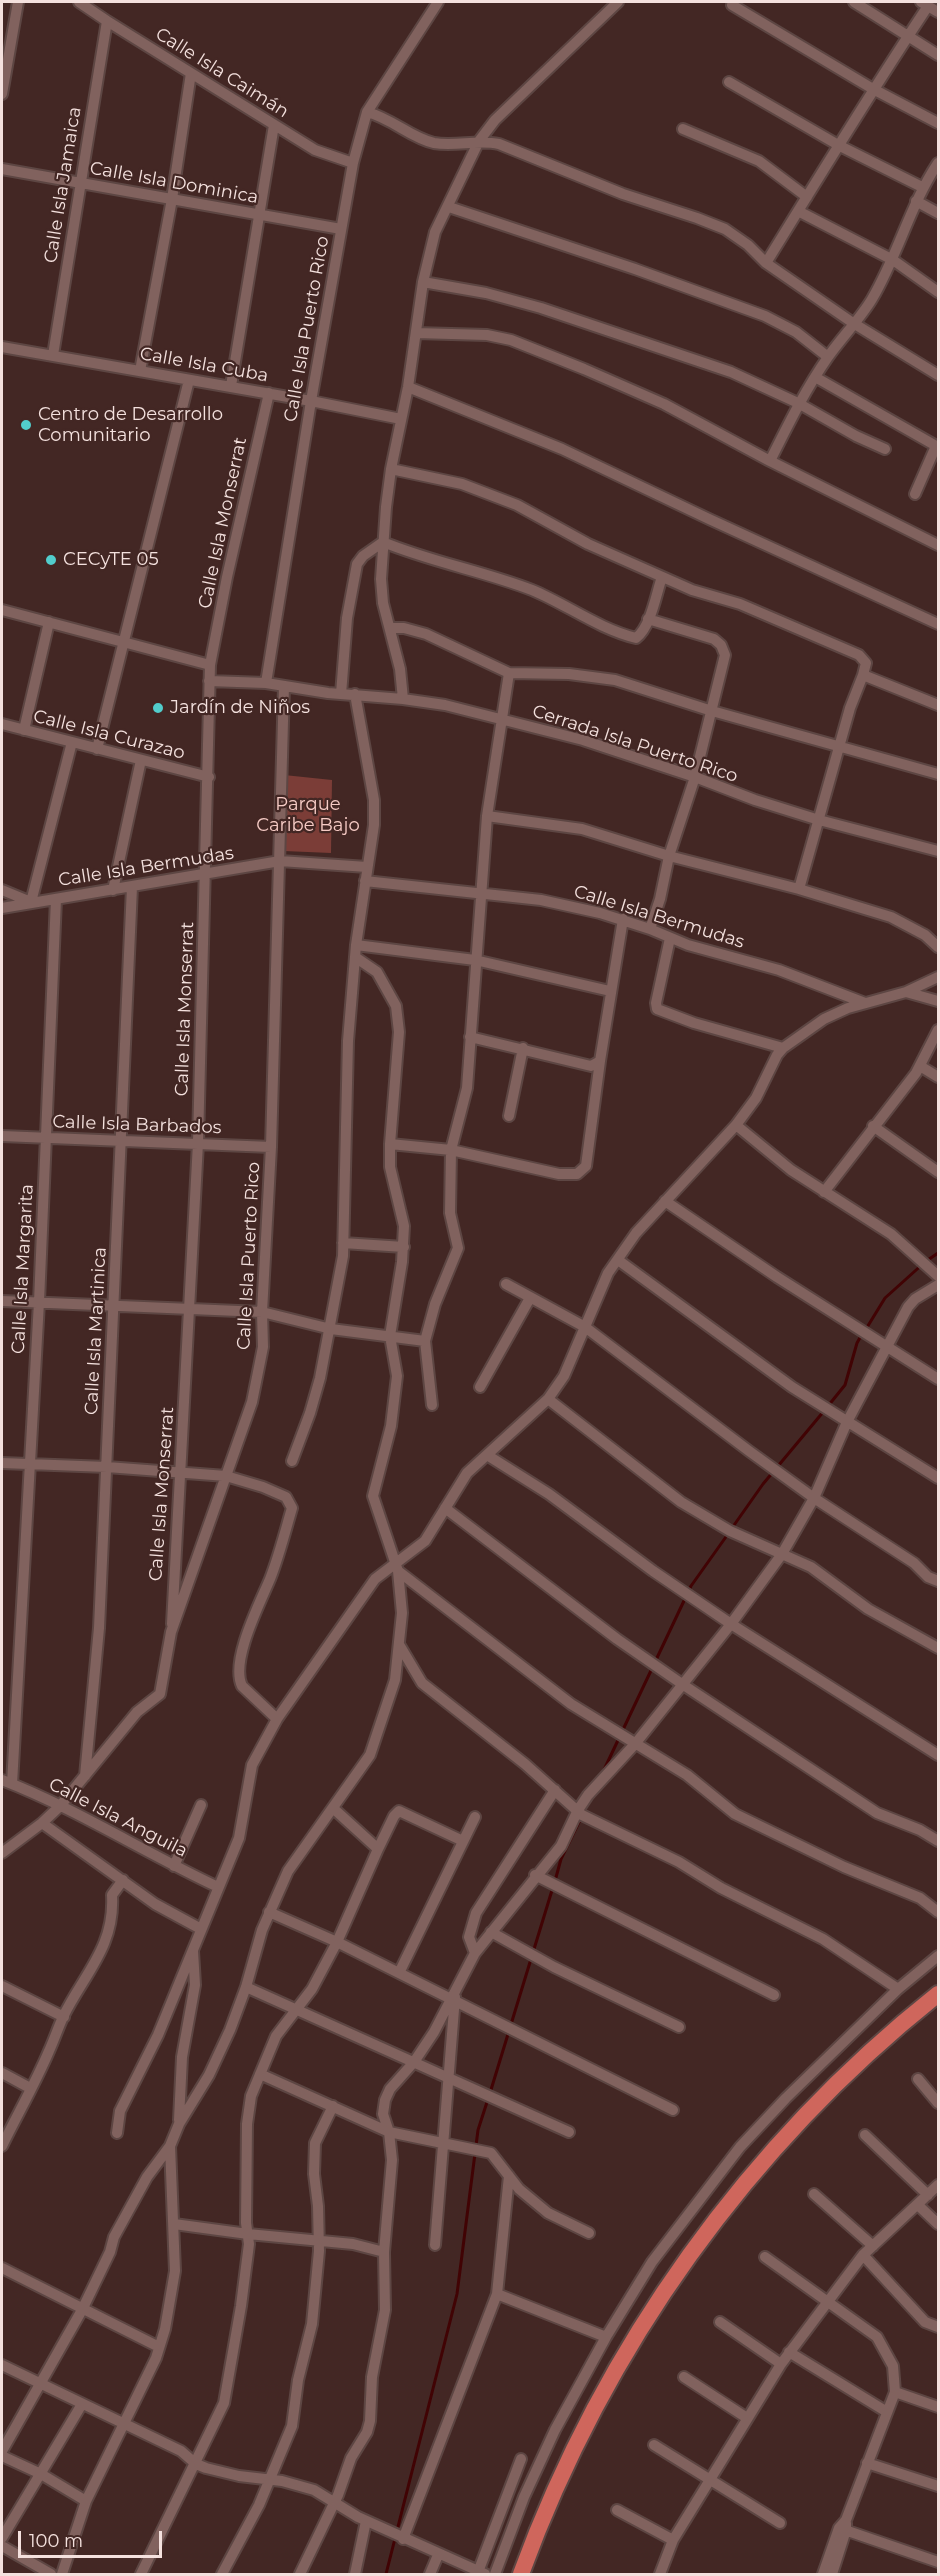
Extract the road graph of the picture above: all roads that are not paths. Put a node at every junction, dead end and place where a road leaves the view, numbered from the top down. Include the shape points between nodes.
1 (18, 2) edge
2 (79, 2) edge
3 (438, 2) edge
4 (618, 2) edge
5 (854, 2) edge
6 (925, 4) edge
7 (732, 5) dead end
8 (939, 12) edge
9 (107, 21) junction
10 (909, 35) junction
11 (939, 55) edge
12 (191, 73) junction
13 (729, 82) dead end
14 (873, 89) junction
15 (2, 94) edge
16 (367, 112) junction
17 (939, 123) edge
18 (274, 125) junction
19 (683, 129) dead end
20 (479, 141) junction
21 (840, 146) junction
22 (353, 163) junction
23 (939, 163) edge
24 (2, 169) edge
25 (80, 183) junction
26 (922, 187) junction
27 (807, 196) junction
28 (172, 199) junction
29 (916, 201) junction
30 (449, 207) junction
31 (798, 211) junction
32 (939, 213) edge
33 (259, 214) junction
34 (341, 229) junction
35 (892, 260) junction
36 (766, 263) junction
37 (423, 282) junction
38 (939, 292) edge
39 (853, 323) junction
40 (416, 333) junction
41 (2, 347) edge
42 (53, 355) junction
43 (828, 357) junction
44 (140, 371) junction
45 (939, 375) edge
46 (815, 377) junction
47 (189, 380) junction
48 (231, 386) junction
49 (408, 387) junction
50 (269, 393) junction
51 (311, 400) junction
52 (798, 403) junction
53 (400, 419) junction
54 (937, 447) edge
55 (885, 449) dead end
56 (770, 461) junction
57 (391, 469) junction
58 (915, 494) dead end
59 (383, 542) junction
60 (939, 545) edge
61 (662, 577) junction
62 (2, 610) edge
63 (648, 619) junction
64 (49, 622) junction
65 (939, 624) edge
66 (390, 628) junction
67 (124, 644) junction
68 (210, 664) junction
69 (509, 673) junction
70 (863, 675) junction
71 (209, 681) junction
72 (266, 683) junction
73 (284, 686) junction
74 (341, 694) junction
75 (355, 694) junction
76 (403, 699) junction
77 (939, 705) edge
78 (712, 711) junction
79 (502, 720) junction
80 (2, 724) edge
81 (24, 730) junction
82 (72, 742) junction
83 (840, 747) junction
84 (97, 748) junction
85 (141, 760) junction
86 (939, 774) edge
87 (209, 777) junction
88 (694, 777) junction
89 (487, 816) junction
90 (819, 820) junction
91 (939, 851) edge
92 (669, 856) junction
93 (280, 861) junction
94 (367, 867) junction
95 (205, 875) junction
96 (365, 880) junction
97 (132, 887) junction
98 (799, 889) junction
99 (113, 890) junction
100 (2, 891) edge
101 (481, 892) junction
102 (56, 899) junction
103 (31, 902) junction
104 (2, 908) edge
105 (623, 919) junction
106 (650, 929) junction
107 (670, 938) junction
108 (356, 945) junction
109 (939, 947) edge
110 (355, 957) junction
111 (475, 960) junction
112 (939, 977) edge
113 (610, 991) junction
114 (906, 992) junction
115 (939, 1001) edge
116 (865, 1003) junction
117 (939, 1030) edge
118 (470, 1037) junction
119 (523, 1048) junction
120 (783, 1048) junction
121 (600, 1061) junction
122 (920, 1066) junction
123 (939, 1077) edge
124 (509, 1116) dead end
125 (736, 1125) junction
126 (873, 1126) junction
127 (2, 1136) edge
128 (46, 1137) junction
129 (121, 1140) junction
130 (198, 1143) junction
131 (390, 1144) junction
132 (271, 1147) junction
133 (451, 1150) junction
134 (939, 1172) edge
135 (824, 1192) junction
136 (665, 1201) junction
137 (343, 1243) junction
138 (404, 1247) junction
139 (618, 1260) junction
140 (939, 1276) edge
141 (506, 1284) dead end
142 (939, 1285) edge
143 (530, 1298) junction
144 (2, 1301) edge
145 (39, 1302) junction
146 (114, 1306) junction
147 (189, 1309) junction
148 (262, 1312) junction
149 (585, 1327) junction
150 (331, 1329) junction
151 (390, 1336) junction
152 (425, 1341) junction
153 (886, 1346) junction
154 (939, 1379) edge
155 (480, 1387) dead end
156 (548, 1399) junction
157 (432, 1406) dead end
158 (847, 1422) junction
159 (487, 1455) junction
160 (292, 1461) dead end
161 (2, 1463) edge
162 (30, 1464) junction
163 (107, 1467) junction
164 (180, 1472) junction
165 (226, 1476) junction
166 (939, 1478) edge
167 (814, 1498) junction
168 (445, 1508) junction
169 (782, 1554) junction
170 (397, 1568) junction
171 (939, 1581) edge
172 (731, 1624) junction
173 (171, 1632) junction
174 (400, 1646) junction
175 (939, 1648) edge
176 (682, 1684) junction
177 (277, 1719) junction
178 (635, 1744) junction
179 (939, 1755) edge
180 (85, 1776) junction
181 (2, 1780) edge
182 (12, 1784) junction
183 (555, 1790) junction
184 (201, 1804) dead end
185 (60, 1806) junction
186 (334, 1809) junction
187 (578, 1810) junction
188 (475, 1817) dead end
189 (42, 1823) junction
190 (463, 1840) junction
191 (939, 1841) edge
192 (378, 1849) junction
193 (2, 1853) edge
194 (174, 1866) junction
195 (535, 1875) junction
196 (123, 1880) junction
197 (218, 1887) junction
198 (269, 1912) junction
199 (939, 1912) edge
200 (201, 1929) junction
201 (491, 1932) junction
202 (337, 1942) junction
203 (193, 1950) junction
204 (475, 1953) junction
205 (939, 1956) edge
206 (399, 1973) junction
207 (2, 1986) edge
208 (246, 1987) junction
209 (898, 1989) junction
210 (939, 1994) edge
211 (774, 1995) dead end
212 (454, 1997) junction
213 (297, 2009) junction
214 (63, 2017) junction
215 (679, 2027) dead end
216 (414, 2062) junction
217 (2, 2073) edge
218 (260, 2074) junction
219 (450, 2079) junction
220 (918, 2079) dead end
221 (30, 2088) junction
222 (939, 2103) edge
223 (333, 2106) junction
224 (673, 2110) dead end
225 (179, 2124) junction
226 (389, 2132) junction
227 (569, 2132) dead end
228 (117, 2133) dead end
229 (865, 2134) dead end
230 (445, 2143) junction
231 (2, 2146) edge
232 (170, 2146) junction
233 (509, 2176) junction
234 (939, 2185) edge
235 (814, 2194) dead end
236 (928, 2195) junction
237 (918, 2205) junction
238 (174, 2224) junction
239 (939, 2224) edge
240 (589, 2233) dead end
241 (248, 2234) junction
242 (319, 2241) junction
243 (435, 2245) dead end
244 (873, 2246) junction
245 (384, 2252) junction
246 (863, 2255) junction
247 (765, 2257) dead end
248 (2, 2268) edge
249 (497, 2294) junction
250 (827, 2302) junction
251 (82, 2310) junction
252 (720, 2322) dead end
253 (939, 2327) edge
254 (606, 2337) junction
255 (159, 2347) junction
256 (789, 2352) junction
257 (781, 2364) junction
258 (2, 2365) edge
259 (684, 2377) dead end
260 (41, 2382) junction
261 (895, 2392) junction
262 (82, 2404) junction
263 (939, 2407) edge
264 (887, 2412) junction
265 (747, 2418) junction
266 (124, 2423) junction
267 (654, 2445) dead end
268 (2, 2451) edge
269 (2, 2456) edge
270 (521, 2459) dead end
271 (867, 2463) junction
272 (196, 2464) junction
273 (41, 2474) junction
274 (271, 2480) junction
275 (708, 2481) junction
276 (939, 2486) edge
277 (86, 2501) junction
278 (334, 2502) junction
279 (617, 2510) dead end
280 (366, 2521) junction
281 (780, 2523) dead end
282 (844, 2526) junction
283 (2, 2538) edge
284 (403, 2539) junction
285 (673, 2540) junction
286 (2, 2546) edge
287 (438, 2555) junction
288 (939, 2562) edge
289 (481, 2573) edge
290 (51, 2574) edge
291 (62, 2574) edge
292 (141, 2574) edge
293 (222, 2574) edge
294 (300, 2574) edge
295 (355, 2574) edge
296 (430, 2574) edge
297 (495, 2574) edge
298 (521, 2574) edge
299 (660, 2574) edge
300 (823, 2574) edge
301 (832, 2574) edge

1 - 15 street
2 - 9 street, Calle Isla Caimán
3 - 16 street, Calle Isla Puerto Rico
4 - 20 street via 495,120
5 - 10 street
6 - 8 street
6 - 10 street
7 - 14 street
9 - 12 street, Calle Isla Caimán
9 - 25 street, Calle Isla Jamaica
10 - 11 street
10 - 14 street
12 - 18 street, Calle Isla Caimán
12 - 28 street
13 - 21 street
14 - 17 street
14 - 21 street
16 - 20 street via 383,116 428,141 447,145
16 - 22 street, Calle Isla Puerto Rico
18 - 22 street, Calle Isla Caimán via 315,150
18 - 33 street
19 - 27 street via 759,161
20 - 30 street
20 - 36 street via 499,144 623,194 725,229
21 - 26 street
21 - 27 street
22 - 34 street, Calle Isla Puerto Rico
23 - 26 street
24 - 25 street, Calle Isla Dominica
25 - 28 street, Calle Isla Dominica
25 - 42 street, Calle Isla Jamaica
26 - 29 street
27 - 31 street
28 - 33 street, Calle Isla Dominica
28 - 44 street
29 - 32 street
29 - 35 street
30 - 37 street via 435,232
30 - 43 street via 765,316 796,332
31 - 35 street
31 - 36 street
33 - 34 street, Calle Isla Dominica
33 - 48 street
34 - 51 street, Calle Isla Puerto Rico
35 - 38 street
35 - 39 street via 872,299
36 - 39 street
37 - 40 street
37 - 52 street via 541,308 731,372
39 - 43 street
39 - 45 street
40 - 49 street
40 - 56 street via 487,335 511,340 664,404
41 - 42 street, Calle Isla Cuba
42 - 44 street, Calle Isla Cuba
43 - 46 street
44 - 47 street, Calle Isla Cuba
46 - 52 street
46 - 54 street
47 - 48 street, Calle Isla Cuba
47 - 67 street
48 - 50 street, Calle Isla Cuba
49 - 53 street
49 - 65 street via 562,449
50 - 51 street, Calle Isla Cuba
50 - 68 street, Calle Isla Monserrat
51 - 53 street, Calle Isla Cuba
51 - 72 street, Calle Isla Puerto Rico
52 - 55 street
52 - 56 street
53 - 57 street
54 - 58 street
56 - 60 street
57 - 59 street
57 - 61 street via 462,484 517,505 588,544
59 - 63 street via 534,591 636,638
59 - 66 street via 383,603
59 - 74 street via 357,564 347,618
61 - 63 street
61 - 70 street via 740,604 859,655 866,663
62 - 64 street
63 - 78 street via 714,639 722,645 725,655
64 - 67 street
64 - 81 street
66 - 69 street via 426,634
66 - 76 street
67 - 68 street
67 - 84 street
68 - 71 street, Calle Isla Monserrat
69 - 78 street via 615,680
69 - 79 street
70 - 77 street
70 - 83 street
71 - 72 street, Cerrada Isla Puerto Rico
71 - 87 street, Calle Isla Monserrat
72 - 73 street, Cerrada Isla Puerto Rico
73 - 74 street, Cerrada Isla Puerto Rico
73 - 93 street, Calle Isla Puerto Rico
74 - 75 street, Cerrada Isla Puerto Rico
75 - 76 street, Cerrada Isla Puerto Rico
75 - 94 street via 374,800
76 - 79 street, Cerrada Isla Puerto Rico
78 - 83 street
78 - 88 street
79 - 88 street, Cerrada Isla Puerto Rico via 583,740
79 - 89 street
80 - 81 street, Calle Isla Curazao
81 - 82 street, Calle Isla Curazao
82 - 84 street, Calle Isla Curazao
82 - 103 street
83 - 86 street
83 - 90 street
84 - 85 street, Calle Isla Curazao
85 - 87 street, Calle Isla Curazao
85 - 99 street
87 - 95 street, Calle Isla Monserrat
88 - 90 street, Cerrada Isla Puerto Rico
88 - 92 street
89 - 92 street via 582,829
89 - 101 street
90 - 91 street, Cerrada Isla Puerto Rico
90 - 98 street
92 - 98 street
92 - 106 street
93 - 94 street, Calle Isla Bermudas
93 - 95 street, Calle Isla Bermudas
93 - 132 street, Calle Isla Puerto Rico
94 - 96 street
95 - 97 street, Calle Isla Bermudas
95 - 130 street, Calle Isla Monserrat
96 - 101 street, Calle Isla Bermudas
96 - 108 street
97 - 99 street, Calle Isla Bermudas
97 - 129 street, Calle Isla Martinica
98 - 109 street via 891,917
99 - 102 street, Calle Isla Bermudas
100 - 103 street
101 - 105 street, Calle Isla Bermudas via 541,900
101 - 111 street
102 - 103 street, Calle Isla Bermudas
102 - 128 street, Calle Isla Margarita
103 - 104 street, Calle Isla Bermudas
105 - 106 street, Calle Isla Bermudas
105 - 113 street
106 - 107 street, Calle Isla Bermudas
107 - 116 street, Calle Isla Bermudas via 780,970
107 - 120 street via 657,1009
108 - 110 street
108 - 111 street
110 - 131 street via 377,972 396,1006 399,1032
110 - 137 street via 345,1114
111 - 113 street
111 - 118 street
112 - 114 street
113 - 121 street
114 - 115 street
114 - 116 street
116 - 120 street via 824,1019
117 - 122 street
118 - 119 street
118 - 133 street via 467,1088
119 - 121 street via 591,1066
119 - 124 street
120 - 125 street via 756,1098
121 - 133 street via 586,1166 577,1174 559,1174
122 - 123 street
122 - 126 street
125 - 135 street
125 - 136 street
126 - 134 street
126 - 135 street
127 - 128 street, Calle Isla Barbados
128 - 129 street, Calle Isla Barbados
128 - 145 street, Calle Isla Margarita
129 - 130 street, Calle Isla Barbados
129 - 146 street, Calle Isla Martinica
130 - 132 street, Calle Isla Barbados
130 - 147 street, Calle Isla Monserrat
131 - 133 street
131 - 138 street via 390,1167 404,1226
132 - 148 street, Calle Isla Puerto Rico
133 - 152 street via 450,1213 458,1248
135 - 140 street via 891,1234
136 - 139 street
136 - 153 street
137 - 138 street
137 - 150 street
138 - 151 street
139 - 149 street via 608,1273
139 - 158 street via 792,1387
141 - 143 street
142 - 153 street via 908,1307
143 - 149 street
143 - 155 street
144 - 145 street
145 - 146 street
145 - 162 street, Calle Isla Margarita
146 - 147 street
146 - 163 street, Calle Isla Martinica
147 - 148 street
147 - 164 street, Calle Isla Monserrat
148 - 150 street
148 - 165 street, Calle Isla Puerto Rico via 263,1347 252,1402
149 - 156 street via 564,1376
149 - 167 street
150 - 151 street
150 - 160 street via 310,1413
151 - 152 street
151 - 170 street via 397,1376 391,1426 373,1496
152 - 157 street
153 - 154 street
153 - 158 street
156 - 159 street
156 - 169 street via 681,1502 730,1531
158 - 166 street
158 - 167 street
159 - 168 street via 463,1478
159 - 172 street via 549,1494
161 - 162 street
162 - 163 street
162 - 182 street, Calle Isla Margarita
163 - 164 street
163 - 180 street, Calle Isla Martinica via 99,1628
164 - 165 street
164 - 173 street, Calle Isla Monserrat
165 - 173 street, Calle Isla Puerto Rico
165 - 177 street via 263,1487 291,1502 281,1547 244,1642 239,1679
167 - 169 street
167 - 171 street
168 - 170 street via 425,1541
168 - 176 street via 616,1639
169 - 172 street
169 - 175 street via 811,1567 868,1609
170 - 174 street via 402,1613
170 - 177 street via 375,1579
170 - 178 street via 571,1704
172 - 176 street
172 - 179 street
173 - 180 street, Calle Isla Puerto Rico via 160,1694 137,1712
174 - 183 street via 422,1683
174 - 186 street via 395,1680 370,1755
176 - 178 street
176 - 191 street via 877,1813
177 - 197 street via 252,1765 239,1838
178 - 187 street
178 - 199 street via 687,1775 735,1814 844,1867 920,1898
180 - 185 street, Calle Isla Puerto Rico
181 - 182 street, Calle Isla Anguila
182 - 185 street, Calle Isla Anguila
183 - 187 street
183 - 204 street via 476,1913 469,1937
184 - 194 street
185 - 189 street, Calle Isla Puerto Rico
185 - 194 street, Calle Isla Anguila
186 - 192 street
186 - 198 street via 288,1871
187 - 195 street via 561,1846
187 - 209 street via 823,1939
188 - 190 street
189 - 193 street, Calle Isla Puerto Rico
189 - 196 street
190 - 192 street via 399,1811
190 - 206 street
192 - 202 street
194 - 197 street, Calle Isla Anguila
195 - 201 street
195 - 211 street
196 - 200 street via 155,1904
196 - 214 street via 112,1895 108,1937 98,1960
197 - 200 street
198 - 202 street
198 - 208 street
200 - 203 street
201 - 204 street
201 - 215 street
202 - 206 street
202 - 213 street
203 - 225 street via 195,1984 182,2057
203 - 228 street via 158,2035 120,2110
204 - 212 street
205 - 209 street
206 - 212 street
207 - 214 street
208 - 213 street
208 - 225 street via 209,2075
209 - 254 street via 740,2147 652,2262
210 - 298 highway via 804,2117 695,2248 645,2321 597,2404
212 - 216 street
212 - 219 street
212 - 224 street
213 - 216 street
213 - 218 street via 276,2036
214 - 221 street
216 - 219 street
216 - 226 street via 385,2100 383,2114
217 - 221 street
218 - 223 street
218 - 241 street via 251,2096 247,2124
219 - 227 street
219 - 230 street
220 - 222 street
221 - 231 street
223 - 226 street
223 - 242 street via 315,2143
225 - 232 street
226 - 230 street
226 - 245 street via 392,2160
229 - 236 street
230 - 233 street via 491,2153
230 - 243 street
232 - 238 street
232 - 251 street via 147,2177 114,2237
233 - 240 street via 548,2213
233 - 249 street
234 - 236 street
235 - 244 street
236 - 237 street
237 - 239 street
237 - 244 street
238 - 241 street
238 - 255 street via 175,2271
241 - 242 street
241 - 272 street via 227,2391
242 - 245 street
242 - 274 street via 312,2324 298,2380 295,2415
244 - 246 street
245 - 278 street via 385,2310 372,2377 370,2421
246 - 250 street
246 - 253 street via 925,2322
247 - 250 street
248 - 251 street
249 - 254 street
249 - 284 street
250 - 256 street
250 - 261 street via 877,2337 893,2366
251 - 255 street
251 - 260 street
252 - 257 street
254 - 297 street via 537,2468
255 - 266 street
256 - 257 street
256 - 264 street
257 - 265 street
258 - 260 street
259 - 265 street
260 - 262 street
260 - 268 street
261 - 263 street
261 - 264 street
262 - 266 street
262 - 273 street
264 - 271 street
265 - 275 street
266 - 272 street via 181,2451
266 - 277 street
267 - 275 street
269 - 273 street
270 - 289 street
271 - 276 street
271 - 282 street
272 - 274 street
272 - 292 street
273 - 277 street
273 - 283 street
274 - 278 street via 305,2487
274 - 293 street
275 - 281 street
275 - 285 street
277 - 291 street
278 - 280 street
278 - 294 street
279 - 285 street
280 - 284 street
280 - 295 street
282 - 288 street
282 - 300 street
282 - 301 street
284 - 287 street
285 - 299 street
286 - 290 street
287 - 289 street
287 - 296 street

